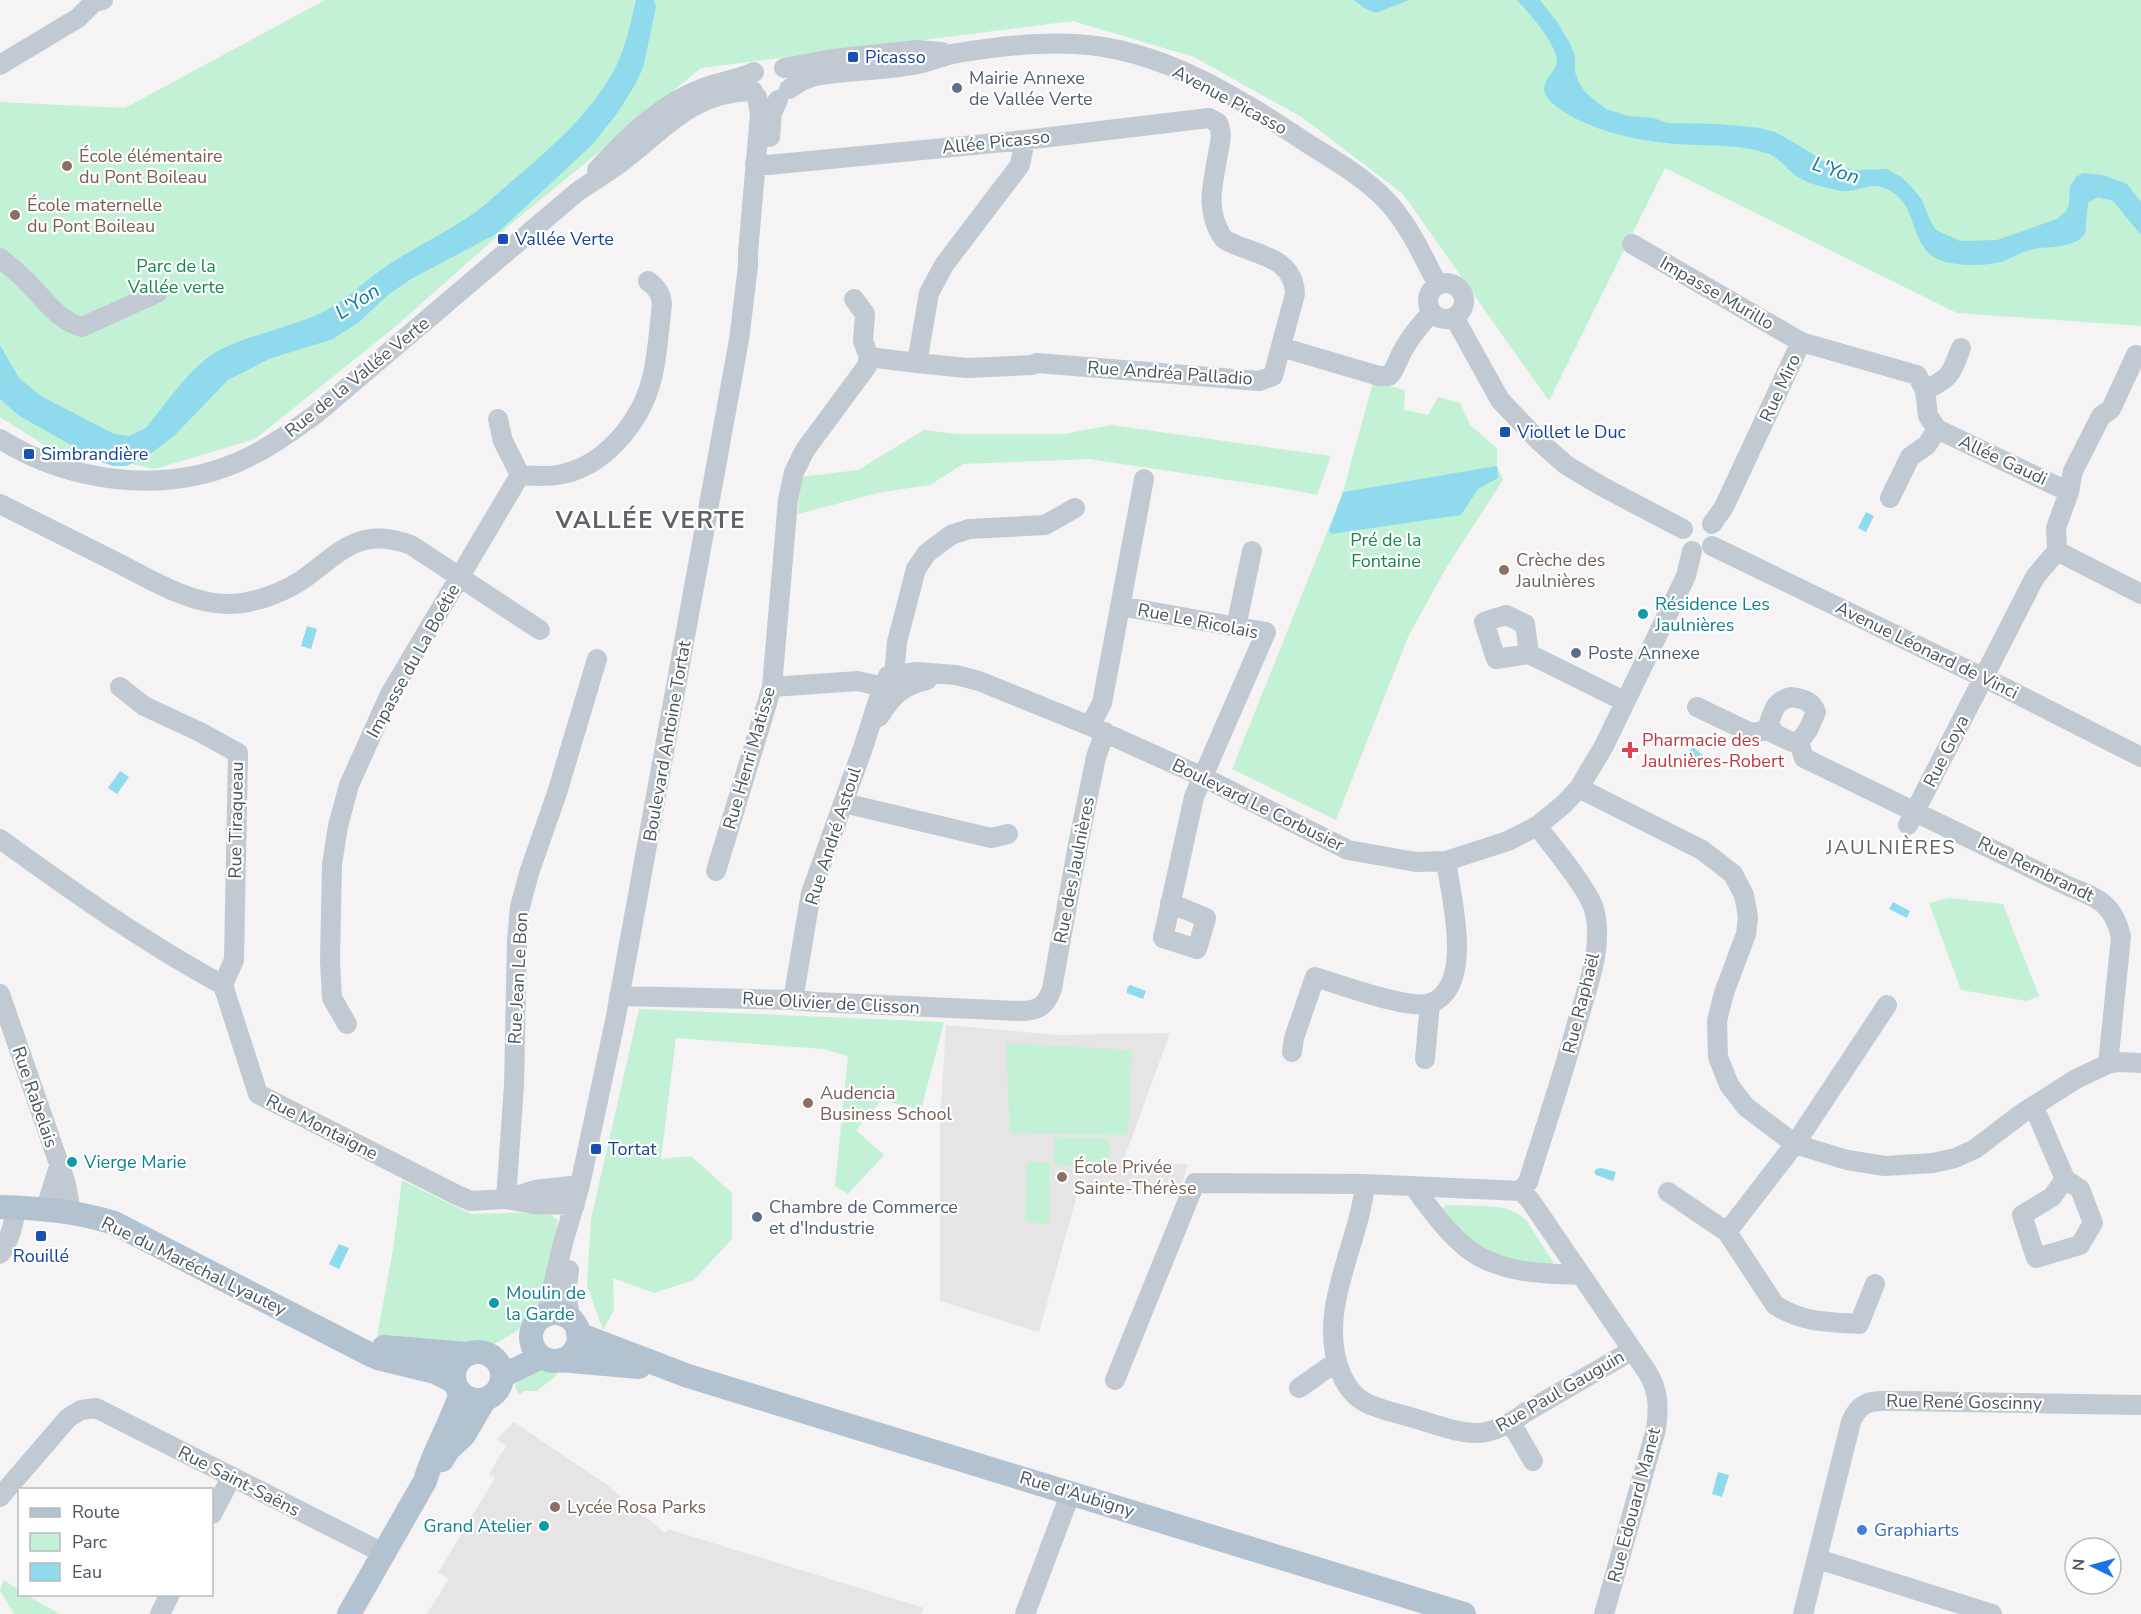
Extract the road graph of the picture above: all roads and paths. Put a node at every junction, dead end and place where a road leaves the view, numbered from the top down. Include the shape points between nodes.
1 (97, 1) edge
2 (956, 53) junction
3 (0, 65) edge
4 (784, 68) junction
5 (755, 87) junction
6 (783, 95) junction
7 (1025, 140) junction
8 (1221, 140) joint
9 (762, 164) junction
10 (1632, 244) dead end
11 (0, 258) edge
12 (648, 281) dead end
13 (1438, 285) junction
14 (157, 293) dead end
15 (854, 299) dead end
16 (1432, 312) junction
17 (1454, 317) junction
18 (1802, 342) junction
19 (1281, 347) junction
20 (1962, 348) dead end
21 (2136, 355) dead end
22 (869, 357) junction
23 (917, 363) junction
24 (1925, 390) junction
25 (498, 419) dead end
26 (1937, 429) junction
27 (0, 439) edge
28 (520, 475) junction
29 (1144, 479) dead end
30 (2069, 492) junction
31 (1890, 498) dead end
32 (0, 504) edge
33 (1075, 508) dead end
34 (1712, 524) junction
35 (1683, 529) junction
36 (1712, 546) junction
37 (1692, 550) junction
38 (1252, 551) dead end
39 (2057, 551) junction
40 (459, 576) junction
41 (2141, 594) edge
42 (1120, 606) junction
43 (1236, 627) junction
44 (540, 630) dead end
45 (1529, 654) dead end
46 (597, 659) dead end
47 (1983, 678) junction
48 (890, 682) junction
49 (120, 687) dead end
50 (772, 687) junction
51 (1624, 701) junction
52 (1697, 707) dead end
53 (1098, 729) junction
54 (1772, 729) junction
55 (1799, 742) junction
56 (2141, 757) edge
57 (1203, 777) junction
58 (1579, 788) junction
59 (844, 803) junction
60 (1912, 818) junction
61 (1537, 826) junction
62 (1008, 834) dead end
63 (0, 839) edge
64 (1446, 861) junction
65 (716, 871) dead end
66 (1170, 903) dead end
67 (223, 985) junction
68 (0, 994) edge
69 (620, 996) junction
70 (793, 1000) junction
71 (1430, 1003) junction
72 (1887, 1005) dead end
73 (1042, 1007) joint
74 (347, 1023) dead end
75 (1292, 1052) dead end
76 (1425, 1059) dead end
77 (2141, 1063) edge
78 (2108, 1064) junction
79 (2034, 1107) junction
80 (1795, 1144) junction
81 (59, 1166) junction
82 (2065, 1179) dead end
83 (1365, 1184) junction
84 (580, 1185) junction
85 (1413, 1186) junction
86 (1521, 1191) junction
87 (1668, 1192) dead end
88 (506, 1199) junction
89 (8, 1207) edge
90 (46, 1208) junction
91 (574, 1209) junction
92 (71, 1212) junction
93 (1727, 1232) junction
94 (0, 1254) edge
95 (1580, 1275) junction
96 (1875, 1284) dead end
97 (546, 1315) junction
98 (575, 1327) junction
99 (345, 1341) junction
100 (544, 1351) junction
101 (1631, 1351) junction
102 (468, 1354) junction
103 (1336, 1362) junction
104 (497, 1367) junction
105 (688, 1376) junction
106 (1115, 1380) dead end
107 (458, 1388) junction
108 (1299, 1388) dead end
109 (485, 1399) junction
110 (2141, 1405) edge
111 (1510, 1424) junction
112 (1533, 1461) dead end
113 (231, 1478) junction
114 (425, 1481) junction
115 (1071, 1492) junction
116 (0, 1497) edge
117 (213, 1512) edge
118 (383, 1553) junction
119 (1818, 1559) junction
120 (169, 1596) edge
121 (160, 1614) edge
122 (348, 1614) edge
123 (1025, 1614) edge
124 (1464, 1614) edge
125 (1604, 1614) edge
126 (1803, 1614) edge
127 (1992, 1614) edge

1 - 3 street via 78,18
2 - 4 street, Avenue Picasso via 917,50
2 - 6 street, Avenue Picasso via 918,64 815,76
2 - 13 street, Avenue Picasso via 1075,44 1145,57 1187,73 1262,113 1383,196 1404,222
4 - 5 street via 766,63
4 - 6 street via 790,78
5 - 6 street via 767,102
5 - 9 street, Boulevard Antoine Tortat
5 - 27 street, Rue de la Vallée Verte via 740,79 707,86 678,99 615,149 577,192 316,414 276,443 237,463 168,480 134,480 66,469
6 - 9 street, Boulevard Antoine Tortat via 771,118
7 - 8 street, Allée Picasso via 1209,118 1218,123
7 - 9 street, Allée Picasso
7 - 23 street via 1020,165 944,266 929,293
8 - 19 street, Rue Andréa Palladio via 1211,192 1213,221 1223,239 1283,265 1294,282 1295,294
9 - 69 street, Boulevard Antoine Tortat via 760,231 748,266 735,363
10 - 18 street, Impasse Murillo
11 - 14 street via 60,315 82,327
12 - 28 street via 657,288 662,304 652,378 633,421 598,459 578,469 542,477
13 - 16 street via 1429,297
13 - 17 street via 1447,283 1461,291 1463,307
15 - 22 street via 865,314 863,340
16 - 17 street via 1439,318
16 - 19 street via 1410,338 1389,376
17 - 35 street via 1500,400 1539,441 1566,465
18 - 24 street, Rue Miro via 1917,375
18 - 34 street, Rue Miro via 1724,507
19 - 23 street, Rue Andréa Palladio via 1273,376 1259,381 1037,363 967,368
20 - 24 street via 1951,375
21 - 30 street via 2111,409 2101,416 2073,471
22 - 23 street
22 - 50 street, Rue Henri Matisse via 867,366 805,450 794,472
24 - 26 street via 1928,416
25 - 28 street via 503,441
26 - 30 street, Allée Gaudi
26 - 31 street via 1927,445 1910,457
28 - 40 street, Impasse du La Boétie
29 - 42 street, Rue des Jaulnières
30 - 39 street via 2056,528
32 - 40 street via 175,592 228,604 273,594 307,576 339,550 376,538 411,545
33 - 48 street, Rue André Astoul via 1045,525 969,529 951,535 927,553 916,569
34 - 35 street via 1699,518
34 - 36 street via 1716,538
35 - 37 street via 1685,545
36 - 37 street via 1700,552
36 - 47 street, Avenue Léonard de Vinci
37 - 51 street, Boulevard Le Corbusier via 1686,576
38 - 43 street
39 - 41 street
39 - 47 street, Rue Goya via 2035,577
40 - 44 street
40 - 74 street, Impasse du La Boétie via 369,737 349,785 338,826 332,864 330,961 332,998
42 - 43 street, Rue Le Ricolais
42 - 53 street, Rue des Jaulnières
43 - 57 street, Rue Le Ricolais via 1266,632
45 - 51 street
46 - 88 street, Rue Jean Le Bon via 520,908
47 - 56 street, Avenue Léonard de Vinci
47 - 60 street, Rue Goya
48 - 50 street, Boulevard Le Corbusier
48 - 53 street, Boulevard Le Corbusier via 917,672 957,675
48 - 59 street, Rue André Astoul
49 - 67 street, Rue Tiraqueau via 144,706 238,753 234,960
50 - 65 street, Rue Henri Matisse
51 - 58 street, Boulevard Le Corbusier
52 - 54 street via 1751,733
53 - 57 street, Boulevard Le Corbusier
53 - 73 street, Rue des Jaulnières via 1052,988
54 - 55 street via 1782,738
54 - 55 street via 1769,723 1781,699 1802,698 1816,712
55 - 60 street, Rue Rembrandt via 1804,759
57 - 64 street, Boulevard Le Corbusier via 1348,850 1416,862
57 - 66 street via 1194,797
58 - 61 street, Boulevard Le Corbusier
58 - 80 street via 1702,850 1733,874 1744,895 1748,917 1717,1021 1718,1057 1729,1085 1746,1107
59 - 62 street via 991,838
59 - 70 street, Rue André Astoul via 811,893
60 - 78 street, Rue Rembrandt via 2093,896 2112,913 2121,937
61 - 64 street, Boulevard Le Corbusier via 1508,841
61 - 86 street, Rue Raphaël via 1593,905 1597,924 1592,967 1570,1050 1528,1182
63 - 67 street via 94,906
64 - 71 street via 1457,938 1456,968 1444,994
67 - 88 street, Rue Montaigne via 258,1094 457,1196 471,1201
68 - 81 street, Rue Rabelais
69 - 70 street, Rue Olivier de Clisson
69 - 84 street, Boulevard Antoine Tortat
70 - 73 street, Rue Olivier de Clisson via 1020,1011
71 - 75 street via 1394,1000 1315,977
71 - 76 street
72 - 80 street
77 - 78 street
78 - 79 street via 2076,1079
79 - 80 street via 1976,1149 1933,1163 1876,1164 1847,1160
79 - 82 street
80 - 93 street
81 - 90 street, Rue Rabelais
81 - 92 street, Rue Rabelais
83 - 85 street
83 - 103 street, Rue Paul Gauguin via 1334,1314 1332,1344
83 - 106 street via 1195,1183
84 - 88 street, Rue Montaigne via 535,1190
84 - 91 street, Boulevard Antoine Tortat
85 - 86 street
85 - 95 street via 1448,1231 1485,1259 1539,1274
86 - 95 street, Rue Edouard Manet
87 - 93 street
88 - 91 street, Rue Montaigne
89 - 90 main road, Rue du Maréchal Lyautey
89 - 94 street via 10,1234
90 - 92 main road, Rue du Maréchal Lyautey
91 - 97 street, Boulevard Antoine Tortat
91 - 98 street, Boulevard Antoine Tortat via 574,1244 566,1295
92 - 99 main road, Rue du Maréchal Lyautey via 114,1223
93 - 96 street via 1775,1305 1808,1321 1859,1324
95 - 101 street, Rue Edouard Manet
97 - 98 main road via 564,1316
97 - 100 main road via 535,1325
98 - 100 main road via 574,1351
98 - 105 main road, Rue d'Aubigny
99 - 102 main road, Rue du Maréchal Lyautey
99 - 107 main road, Rue du Maréchal Lyautey via 378,1358 435,1372
100 - 104 main road
100 - 105 main road, Rue d'Aubigny
101 - 111 street, Rue Paul Gauguin
101 - 125 street, Rue Edouard Manet via 1655,1386 1658,1414
102 - 104 main road via 481,1352
102 - 107 main road via 458,1363 454,1376
103 - 108 street
103 - 111 street, Rue Paul Gauguin via 1347,1387 1365,1402 1467,1432 1487,1433
104 - 109 main road via 497,1391
105 - 115 main road, Rue d'Aubigny
107 - 109 main road via 472,1400
107 - 114 main road via 454,1415
109 - 114 main road via 464,1435
110 - 119 street, Rue René Goscinny via 1872,1401 1860,1406 1851,1422
111 - 112 street
113 - 116 street, Rue Saint-Saëns via 96,1408 81,1410 68,1418
113 - 117 street
113 - 118 street, Rue Saint-Saëns
114 - 118 main road
115 - 123 street
115 - 124 main road, Rue d'Aubigny
118 - 122 main road
119 - 126 street, Rue René Goscinny
119 - 127 street
120 - 121 street

